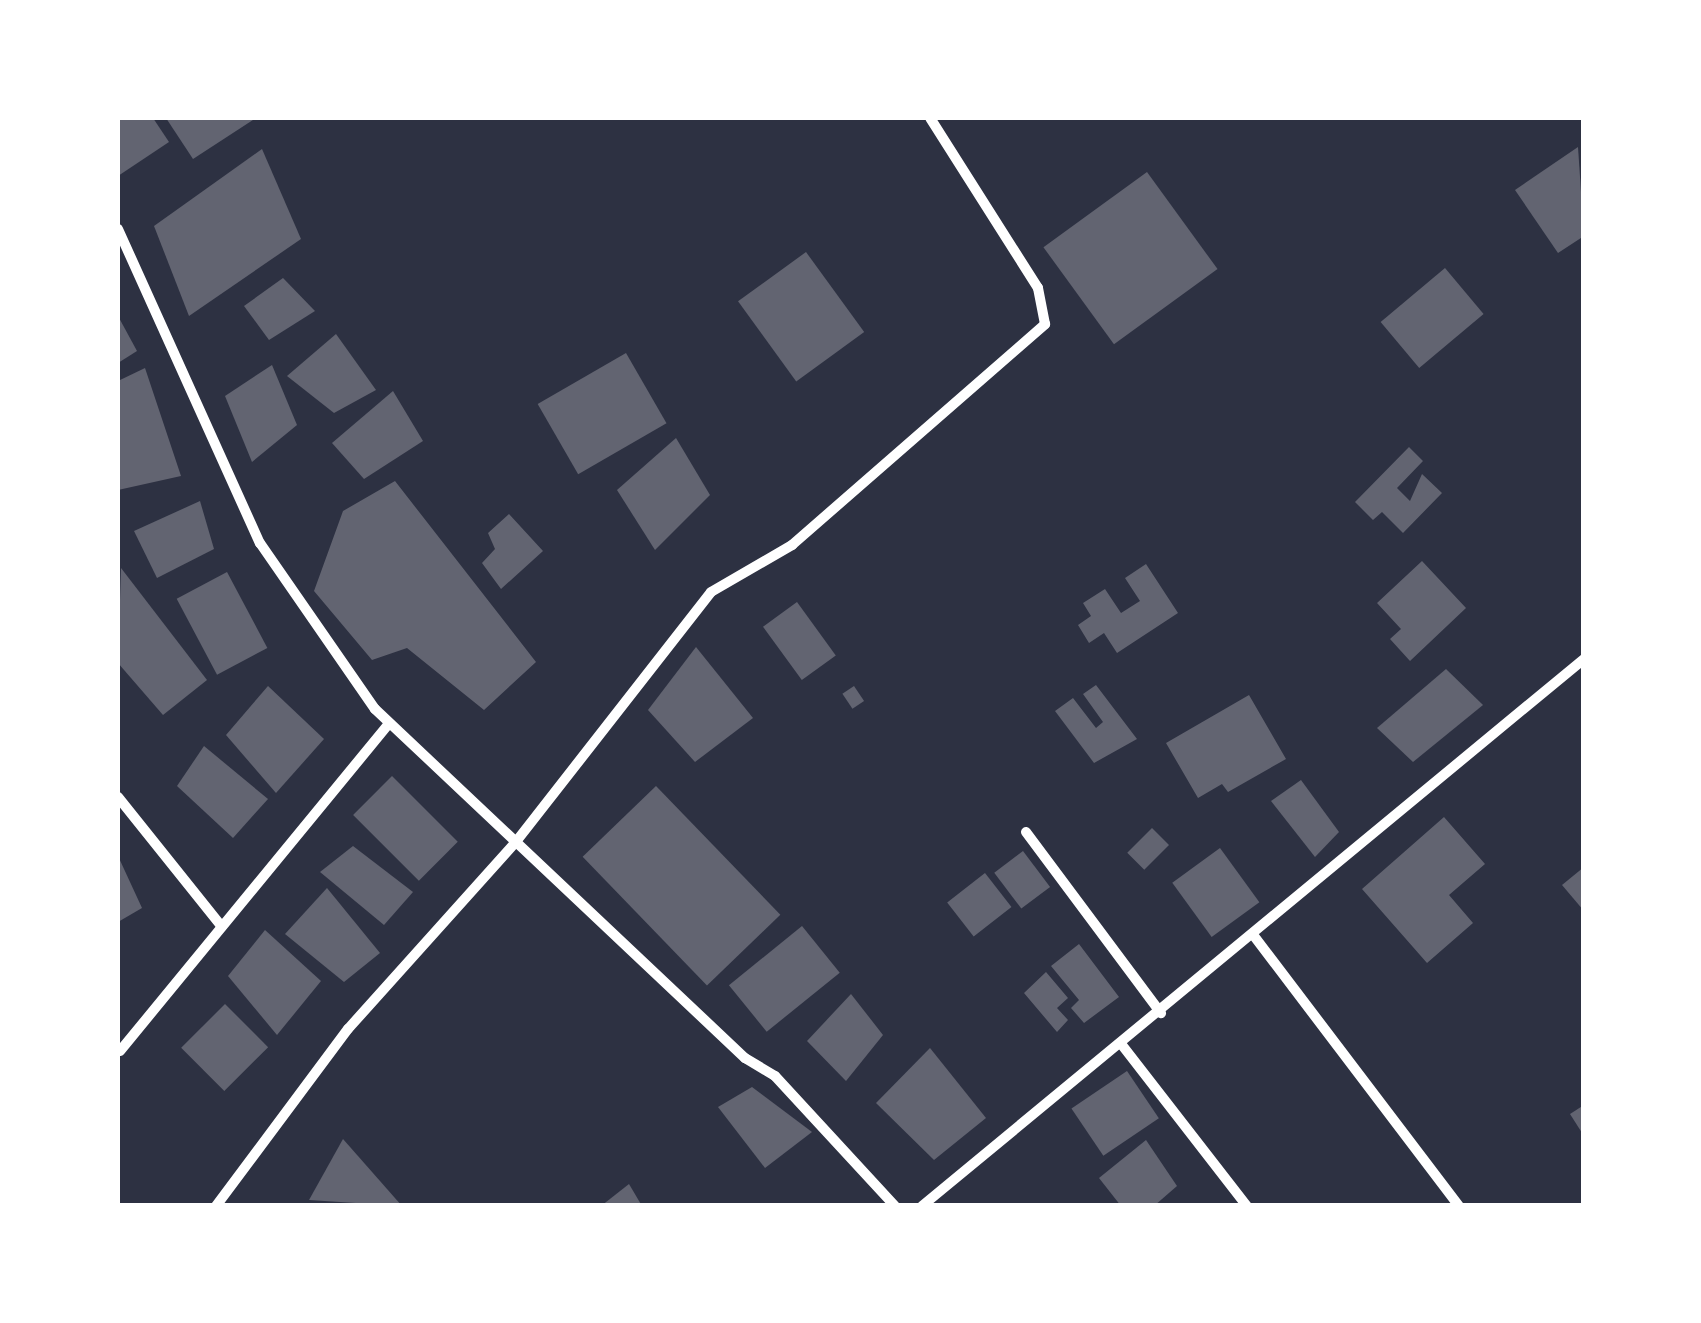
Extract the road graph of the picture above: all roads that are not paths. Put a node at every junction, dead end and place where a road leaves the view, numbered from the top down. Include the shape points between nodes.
1 (930, 118) edge
2 (118, 229) edge
3 (1584, 658) edge
4 (390, 724) junction
5 (118, 797) edge
6 (1026, 832) dead end
7 (514, 843) junction
8 (222, 927) junction
9 (1254, 936) junction
10 (1161, 1013) junction
11 (1122, 1045) junction
12 (120, 1051) edge
13 (216, 1206) edge
14 (896, 1206) edge
15 (922, 1206) edge
16 (1247, 1206) edge
17 (1459, 1206) edge

1 - 7 street via 1038,288 1045,324 792,544 711,592
2 - 4 street via 260,543 315,630
3 - 9 street
4 - 7 street
4 - 8 street
5 - 8 street
6 - 10 street
7 - 13 street via 348,1029
7 - 14 street via 745,1058 776,1076
8 - 12 street
9 - 10 street
9 - 17 street
10 - 11 street
11 - 15 street
11 - 16 street

